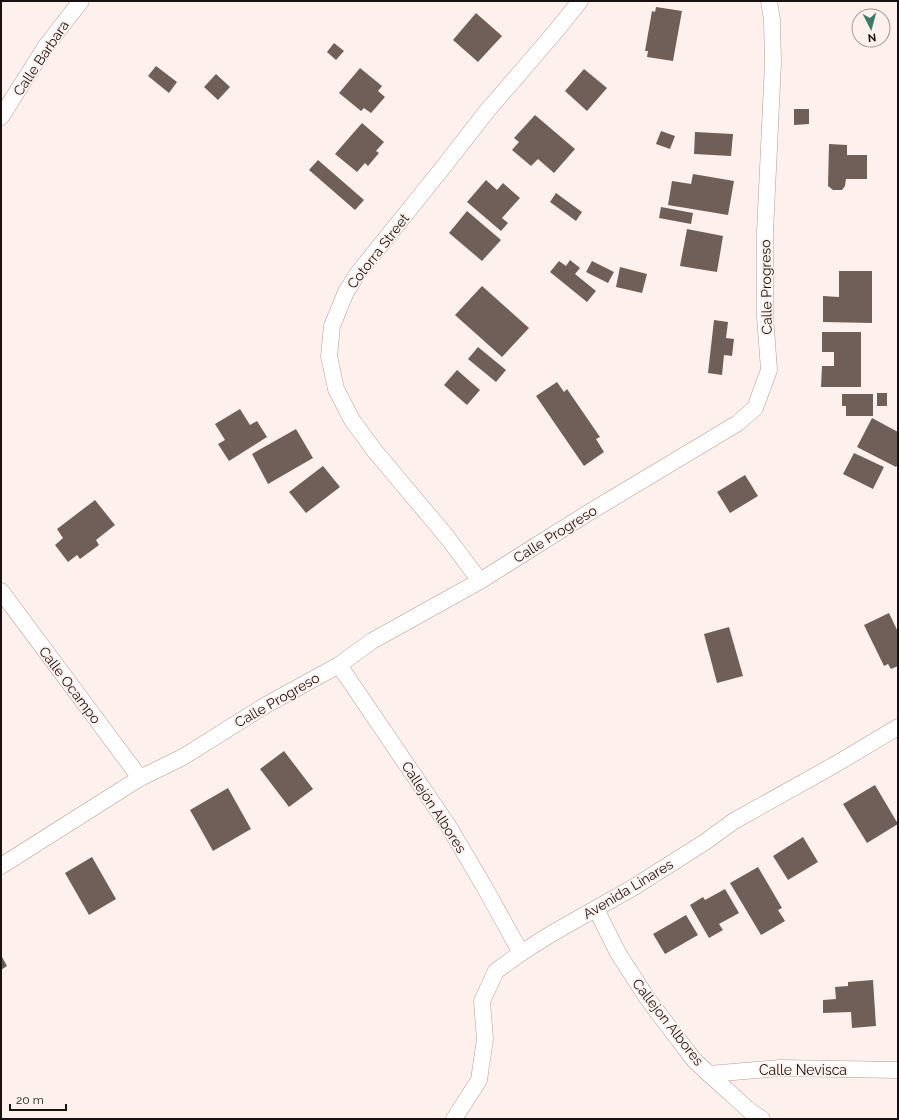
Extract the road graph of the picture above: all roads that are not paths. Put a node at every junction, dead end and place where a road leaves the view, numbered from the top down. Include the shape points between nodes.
1 (81, 1) edge
2 (580, 1) edge
3 (769, 1) edge
4 (1, 117) edge
5 (480, 581) junction
6 (1, 592) edge
7 (339, 665) junction
8 (898, 727) edge
9 (140, 778) junction
10 (1, 866) edge
11 (596, 908) junction
12 (521, 953) junction
13 (898, 1070) edge
14 (709, 1074) junction
15 (454, 1119) edge
16 (762, 1119) edge

1 - 4 street, Calle Barbara via 46,46
2 - 5 street, Cotorra Street via 487,111 358,273 346,292 332,326 329,356 336,389 352,420
3 - 5 street, Calle Progreso via 773,63 765,232 765,316 769,370 755,408 738,423
5 - 7 street, Calle Progreso via 372,641
6 - 9 street, Calle Ocampo
7 - 9 street, Calle Progreso via 266,705 183,757
7 - 12 street, Callejón Albores via 449,827
8 - 11 street, Avenida Linares via 734,821 705,842
9 - 10 street, Calle Progreso
11 - 12 street, Avenida Linares
11 - 14 street, Callejon Albores via 618,953 647,998 694,1060
12 - 15 street, Avenida Linares via 496,972 482,1001 485,1039 479,1080
13 - 14 street, Calle Nevisca via 780,1068
14 - 16 street, Callejon Albores

